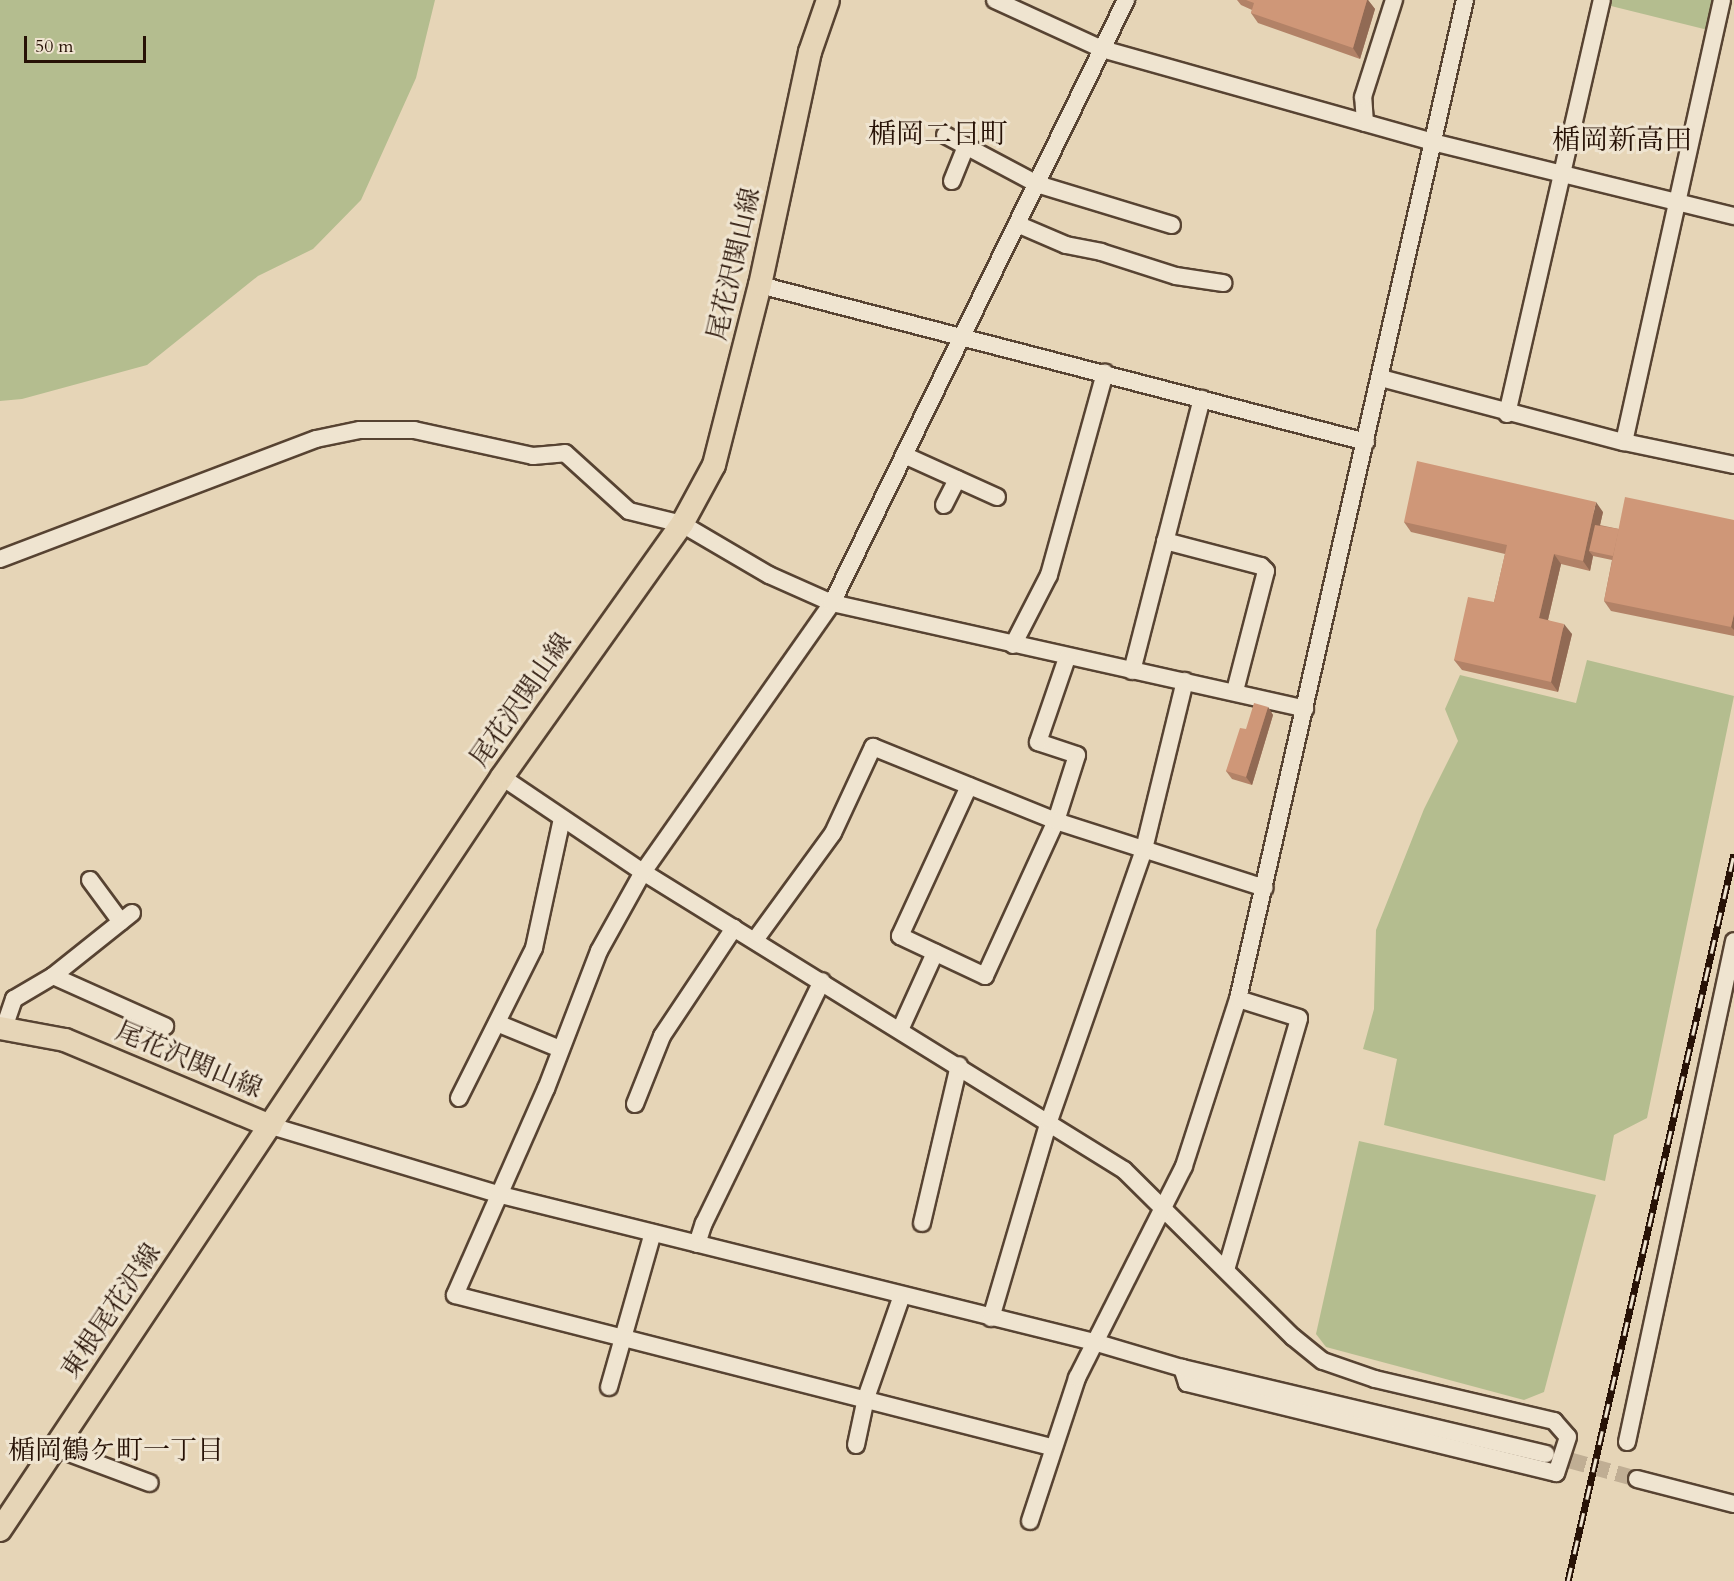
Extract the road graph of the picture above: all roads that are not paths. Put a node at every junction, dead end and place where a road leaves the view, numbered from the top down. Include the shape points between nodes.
1 (828, 0) edge
2 (995, 0) edge
3 (1126, 0) edge
4 (1395, 0) edge
5 (1465, 0) edge
6 (1602, 0) edge
7 (1722, 0) edge
8 (1102, 49) junction
9 (1365, 123) junction
10 (945, 135) dead end
11 (1432, 142) junction
12 (966, 146) junction
13 (1561, 174) junction
14 (952, 181) dead end
15 (1037, 183) junction
16 (1678, 202) junction
17 (1734, 216) edge
18 (1017, 224) junction
19 (1172, 225) dead end
20 (1223, 283) dead end
21 (760, 285) junction
22 (962, 336) junction
23 (1105, 374) junction
24 (1380, 378) junction
25 (1202, 399) junction
26 (1507, 414) junction
27 (1366, 442) junction
28 (1624, 442) junction
29 (904, 455) junction
30 (1734, 465) edge
31 (957, 479) junction
32 (998, 497) dead end
33 (944, 506) dead end
34 (682, 524) junction
35 (1165, 541) junction
36 (0, 559) edge
37 (832, 603) junction
38 (1013, 645) junction
39 (1067, 658) junction
40 (1132, 671) junction
41 (1185, 681) junction
42 (1235, 692) junction
43 (1305, 709) junction
44 (502, 777) junction
45 (969, 786) junction
46 (562, 819) junction
47 (1056, 821) junction
48 (1144, 849) junction
49 (643, 872) junction
50 (90, 880) dead end
51 (1265, 888) junction
52 (734, 928) junction
53 (754, 940) junction
54 (1734, 941) edge
55 (935, 953) junction
56 (53, 976) junction
57 (822, 981) junction
58 (1239, 999) junction
59 (497, 1023) junction
60 (165, 1026) dead end
61 (2, 1028) edge
62 (900, 1030) junction
63 (560, 1048) junction
64 (959, 1065) junction
65 (459, 1098) dead end
66 (635, 1104) dead end
67 (1049, 1121) junction
68 (271, 1126) junction
69 (497, 1194) junction
70 (1165, 1208) junction
71 (922, 1223) dead end
72 (653, 1233) junction
73 (698, 1244) junction
74 (1226, 1270) junction
75 (902, 1295) junction
76 (991, 1318) junction
77 (622, 1336) junction
78 (1094, 1342) junction
79 (1182, 1368) junction
80 (609, 1387) dead end
81 (866, 1398) junction
82 (1627, 1442) dead end
83 (856, 1445) dead end
84 (1051, 1447) junction
85 (53, 1448) junction
86 (1546, 1454) tunnel mouth
87 (1636, 1479) tunnel mouth
88 (150, 1483) dead end
89 (1734, 1504) edge
90 (1030, 1521) dead end
91 (0, 1530) edge

1 - 21 main road, 尾花沢関山線 via 810,52
2 - 8 street
3 - 8 street
4 - 9 street via 1363,97
5 - 11 street
6 - 13 street
7 - 16 street
8 - 9 street
8 - 15 street
9 - 11 street
10 - 12 street
11 - 13 street
11 - 24 street
12 - 14 street
12 - 15 street
13 - 16 street
13 - 26 street
15 - 18 street
15 - 19 street
16 - 17 street
16 - 28 street
18 - 20 street via 1066,245 1176,276
18 - 22 street
21 - 22 street
21 - 34 main road, 尾花沢関山線 via 714,465
22 - 23 street
22 - 29 street
23 - 25 street
23 - 38 street via 1049,575
24 - 26 street
24 - 27 street
25 - 27 street
25 - 35 street
26 - 28 street
27 - 43 street
28 - 30 street
29 - 31 street
29 - 37 street
31 - 32 street
31 - 33 street
34 - 36 street via 628,511 566,453 533,456 414,430 360,430 316,439 224,471
34 - 37 street via 769,575
34 - 44 main road, 尾花沢関山線
35 - 40 street
35 - 42 street via 1261,566 1266,571
37 - 38 street
37 - 49 street
38 - 39 street
39 - 40 street
39 - 47 street via 1038,742 1077,755
40 - 41 street
41 - 42 street
41 - 48 street
42 - 43 street
43 - 51 street
44 - 46 street
44 - 68 main road, 尾花沢関山線
45 - 47 street
45 - 53 street via 873,747 833,833
45 - 55 street via 900,936
46 - 49 street
46 - 59 street via 534,948
47 - 48 street
47 - 55 street via 985,976
48 - 51 street
48 - 67 street
49 - 52 street
49 - 63 street via 599,951
50 - 56 street via 126,918
51 - 58 street
52 - 53 street
52 - 66 street via 662,1036
53 - 57 street
54 - 82 street
55 - 62 street
56 - 60 street
56 - 61 street via 14,999
57 - 62 street
57 - 73 street via 704,1223
58 - 70 street via 1206,1106
58 - 74 street via 1299,1018
59 - 63 street
59 - 65 street
61 - 68 main road, 尾花沢関山線 via 65,1040
62 - 64 street
63 - 69 street
64 - 67 street
64 - 71 street
67 - 70 street via 1124,1170
67 - 76 street
68 - 69 street
68 - 85 main road, 東根尾花沢線
69 - 72 street
69 - 77 street via 455,1295
70 - 74 street
70 - 78 street
72 - 73 street
72 - 77 street
73 - 75 street
74 - 79 street via 1323,1361 1375,1379 1554,1421 1568,1437 1556,1473 1187,1383
75 - 76 street
75 - 81 street
76 - 78 street
77 - 80 street
77 - 81 street
78 - 79 street
78 - 84 street
79 - 86 street
81 - 83 street
81 - 84 street
84 - 90 street
85 - 88 street
85 - 91 main road, 東根尾花沢線
87 - 89 street

